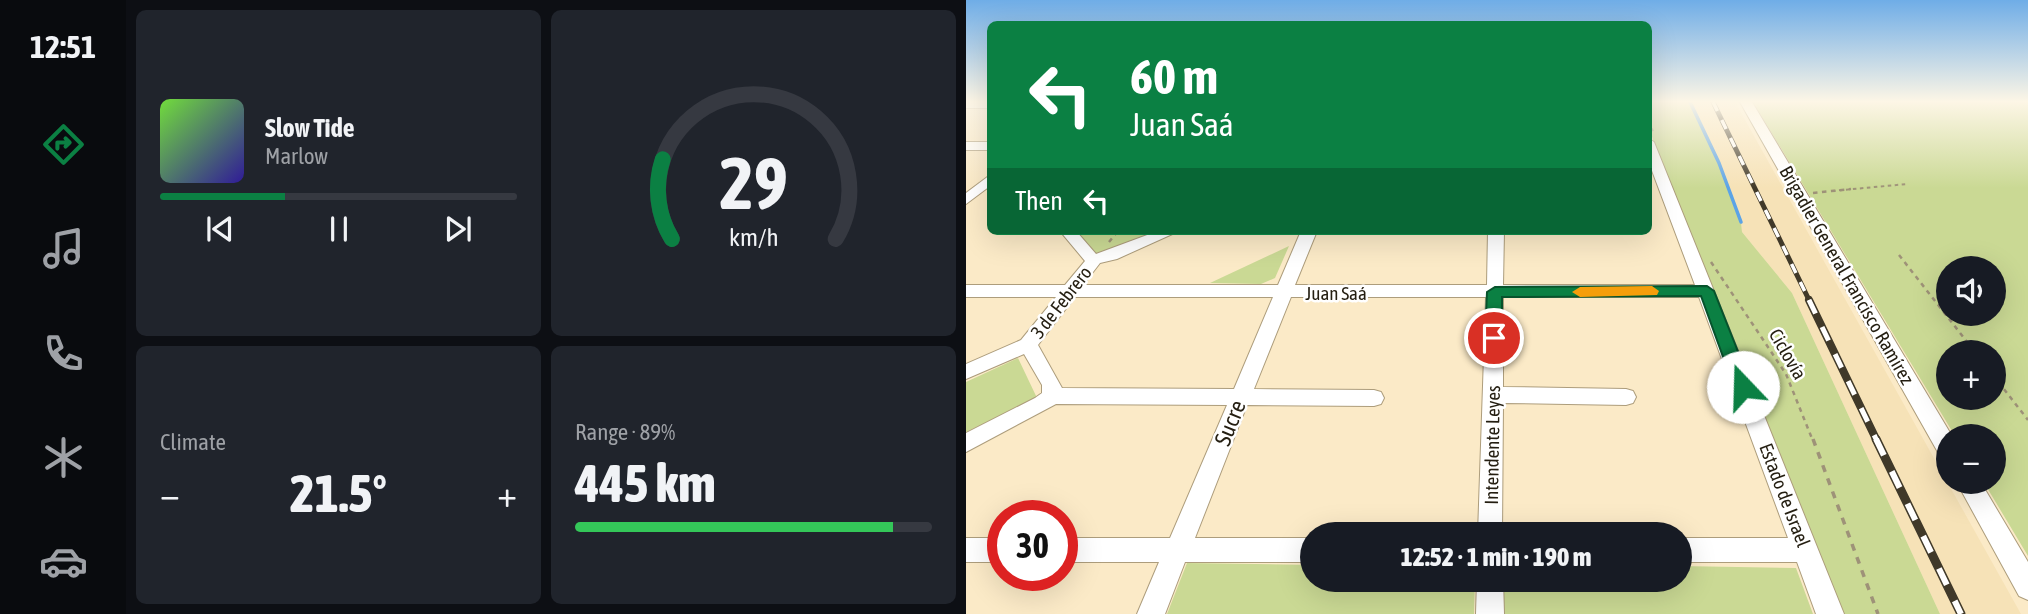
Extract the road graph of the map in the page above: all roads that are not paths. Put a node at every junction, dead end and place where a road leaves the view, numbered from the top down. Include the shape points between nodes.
1 (1763, 131) edge
2 (1652, 139) edge
3 (966, 146) edge
4 (987, 146) edge
5 (987, 182) edge
6 (966, 200) edge
7 (1071, 235) edge
8 (1161, 235) edge
9 (1307, 235) edge
10 (1496, 235) edge
11 (1095, 259) junction
12 (1070, 290) junction
13 (966, 291) edge
14 (1707, 291) junction
15 (1495, 292) junction
16 (1284, 293) junction
17 (1028, 345) junction
18 (966, 372) edge
19 (1493, 395) junction
20 (1052, 396) junction
21 (1241, 397) junction
22 (1626, 397) dead end
23 (1374, 398) dead end
24 (1936, 428) edge
25 (966, 443) edge
26 (1974, 494) edge
27 (1490, 522) edge
28 (966, 550) edge
29 (987, 550) edge
30 (1078, 550) edge
31 (1177, 550) junction
32 (1300, 550) edge
33 (1692, 550) edge
34 (1805, 550) junction
35 (2028, 587) edge
36 (1490, 592) edge
37 (1151, 614) edge
38 (1490, 614) edge
39 (1830, 614) edge

1 - 24 street, Brigadier General Francisco Ramírez
2 - 14 street, Estado de Israel
3 - 4 street
5 - 6 street
7 - 11 street, 3 de Febrero
8 - 11 street, 3 de Febrero
9 - 16 street, Sucre
10 - 15 street, Intendente Leyes
11 - 12 street, 3 de Febrero
12 - 13 street, Juan Saá
12 - 16 street, Juan Saá
12 - 17 street, 3 de Febrero
14 - 15 street, Juan Saá
14 - 34 street, Estado de Israel
15 - 16 street, Juan Saá
15 - 19 street, Intendente Leyes
16 - 21 street, Sucre
17 - 18 street
17 - 20 street via 1052,385
19 - 22 street
19 - 27 street, Intendente Leyes
20 - 21 street
20 - 25 street
21 - 23 street
21 - 31 street, Sucre
26 - 35 street
28 - 29 street
30 - 31 street
31 - 32 street
31 - 37 street, Sucre
33 - 34 street
34 - 39 street, Estado de Israel
36 - 38 street

